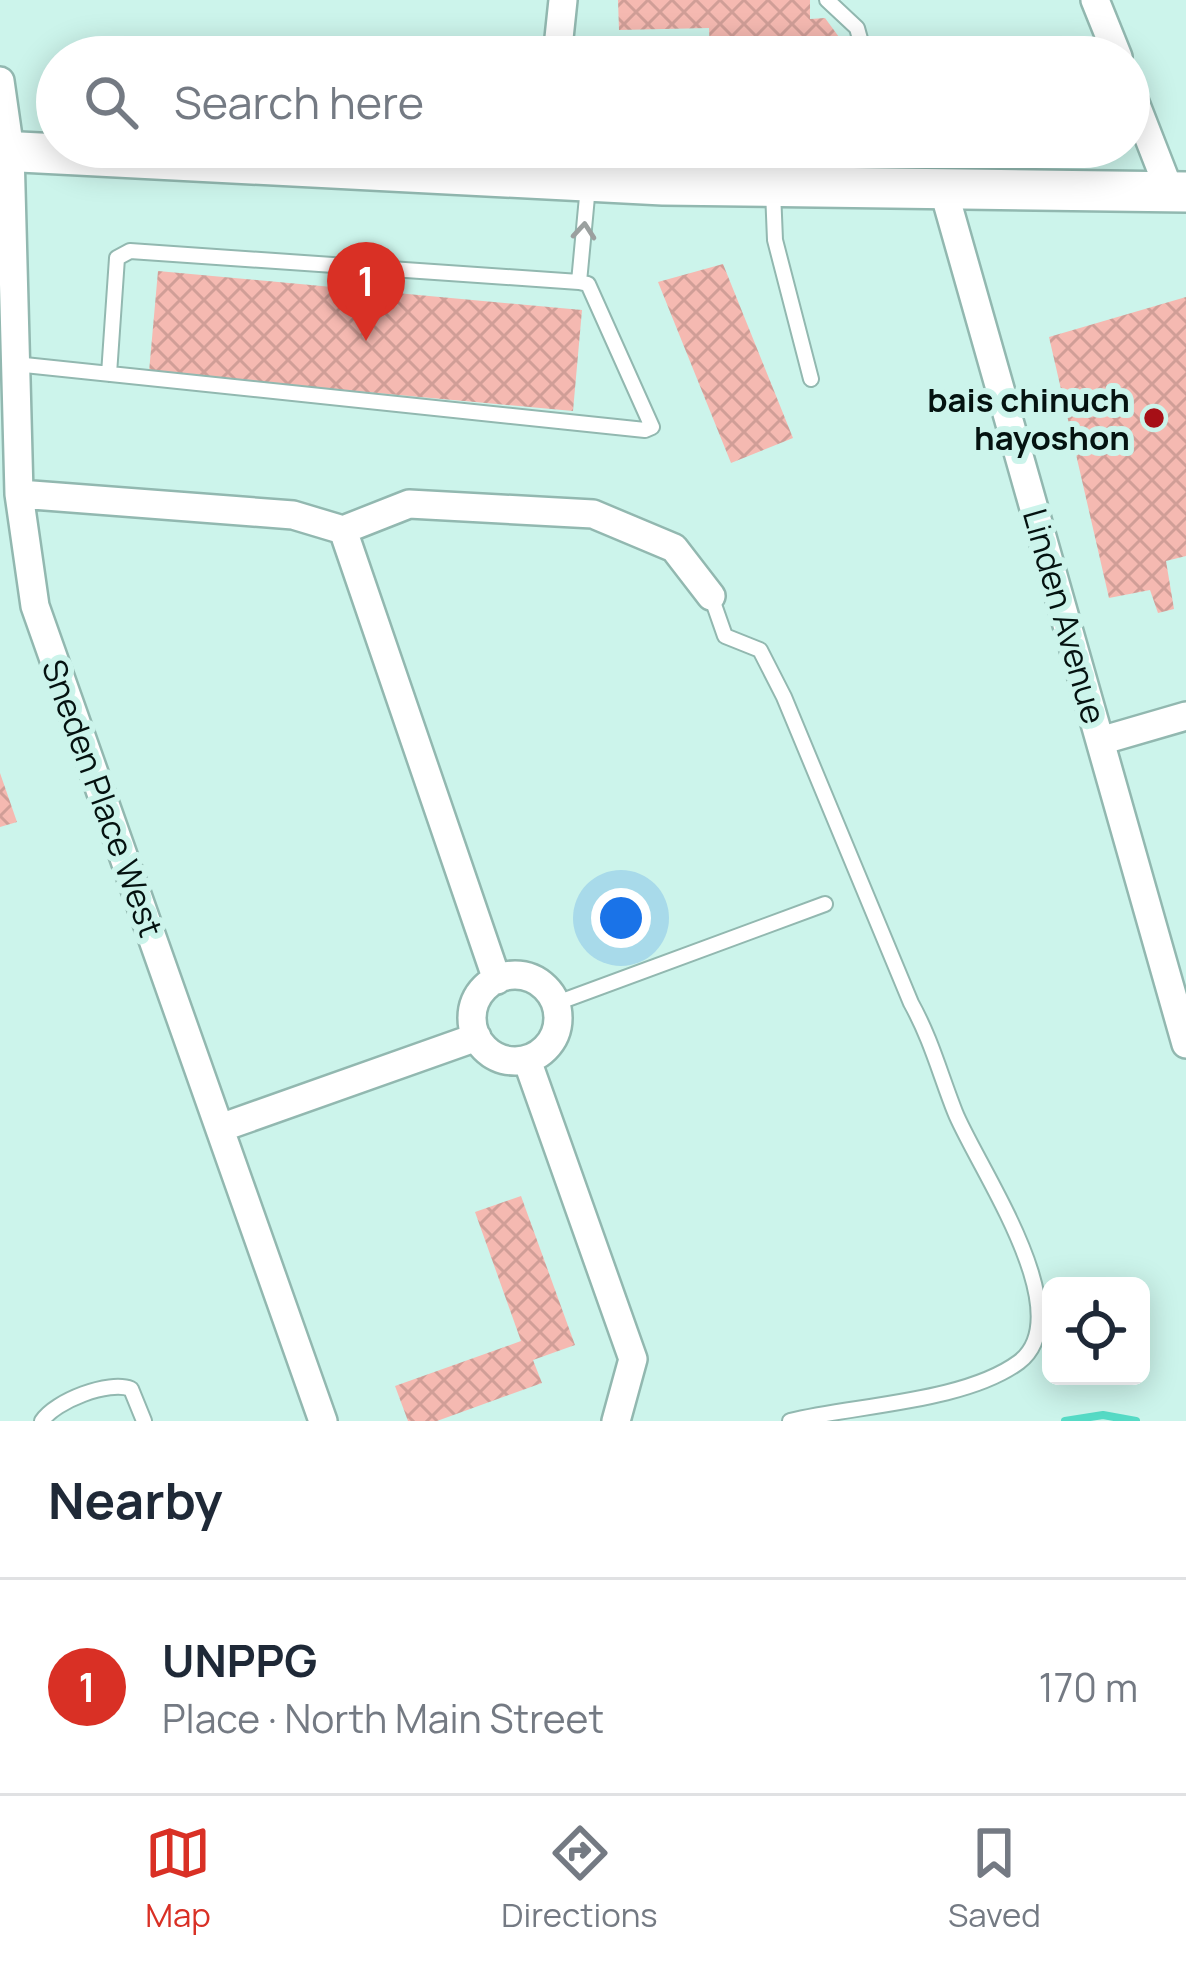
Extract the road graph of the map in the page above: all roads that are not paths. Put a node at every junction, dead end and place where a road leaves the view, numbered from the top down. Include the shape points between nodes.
1 (562, 0) edge
2 (827, 0) edge
3 (1095, 0) edge
4 (559, 36) edge
5 (859, 36) edge
6 (1110, 36) edge
7 (0, 81) edge
8 (1150, 132) edge
9 (5, 151) edge
10 (36, 152) edge
11 (562, 168) edge
12 (589, 180) junction
13 (774, 186) junction
14 (943, 188) junction
15 (1178, 192) edge
16 (579, 282) junction
17 (7, 297) edge
18 (16, 364) junction
19 (109, 374) junction
20 (811, 379) dead end
21 (9, 430) edge
22 (19, 494) junction
23 (343, 530) junction
24 (711, 596) joint
25 (1186, 716) edge
26 (1100, 741) junction
27 (825, 904) dead end
28 (496, 980) junction
29 (554, 1004) junction
30 (477, 1036) junction
31 (1186, 1044) edge
32 (526, 1060) junction
33 (223, 1127) junction
34 (317, 1418) edge
35 (42, 1421) edge
36 (144, 1421) edge
37 (618, 1421) edge
38 (790, 1421) edge

1 - 4 street
2 - 5 lane
3 - 6 street
7 - 9 street, Sneden Place West
8 - 15 street
9 - 10 main road
9 - 17 street, Sneden Place West
11 - 12 main road
12 - 13 main road
16 -> 12 lane
13 - 14 main road
13 - 20 lane via 776,240
14 - 15 main road
14 - 26 street, Linden Avenue
16 - 19 lane via 130,251 117,258
16 - 19 lane via 588,284 652,427
17 - 18 street, Sneden Place West
18 - 19 lane
18 - 21 street, Sneden Place West
21 - 22 street, Sneden Place West
22 - 23 street via 292,515
22 - 33 street, Sneden Place West via 35,606
23 - 24 street via 409,504 593,514 674,548
23 - 28 street
24 - 38 lane via 725,636 760,650 784,698 1037,1291 1038,1330 1023,1360 985,1380
25 - 26 street
26 - 31 street, Linden Avenue
27 - 29 lane
28 - 29 street via 532,978
28 - 30 street via 474,1007
29 - 32 street via 556,1034
30 - 32 street via 497,1058
30 - 33 street
32 - 37 street via 633,1359
33 - 34 street, Sneden Place West
35 - 36 lane via 53,1408 116,1385 131,1389

